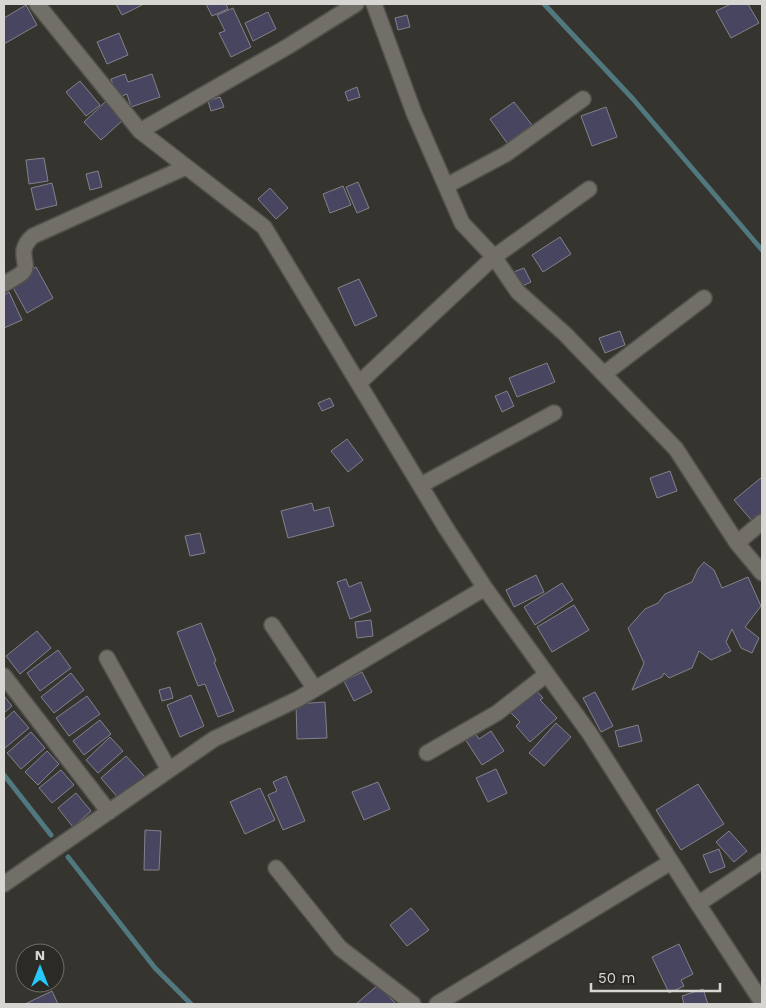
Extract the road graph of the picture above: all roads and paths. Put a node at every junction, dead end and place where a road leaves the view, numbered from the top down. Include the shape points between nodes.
1 (37, 4) edge
2 (356, 4) edge
3 (374, 4) edge
4 (583, 99) dead end
5 (140, 132) junction
6 (186, 167) junction
7 (446, 186) junction
8 (589, 189) dead end
9 (494, 257) junction
10 (4, 284) edge
11 (704, 298) dead end
12 (604, 374) junction
13 (359, 383) junction
14 (554, 413) dead end
15 (421, 485) junction
16 (762, 522) edge
17 (737, 543) junction
18 (762, 573) edge
19 (485, 588) junction
20 (272, 625) dead end
21 (107, 658) dead end
22 (547, 674) junction
23 (4, 676) edge
24 (315, 689) junction
25 (427, 753) dead end
26 (169, 770) junction
27 (109, 812) junction
28 (671, 862) junction
29 (762, 862) edge
30 (276, 868) dead end
31 (4, 884) edge
32 (698, 904) junction
33 (762, 1002) edge
34 (413, 1004) edge
35 (437, 1004) edge

1 - 5 street
2 - 5 street
3 - 7 street via 414,113
4 - 7 street via 506,154
5 - 6 street
6 - 10 street via 33,236 23,250 25,268 22,273
6 - 13 street via 264,227
7 - 9 street via 462,223
8 - 9 street
9 - 12 street via 518,292
9 - 13 street
11 - 12 street
12 - 17 street via 676,449
13 - 15 street
14 - 15 street
15 - 19 street
16 - 17 street
17 - 18 street
19 - 22 street
19 - 24 street
20 - 24 street
21 - 26 street
22 - 25 street via 497,713
22 - 28 street via 590,734
23 - 27 street
24 - 26 street via 214,739
26 - 27 street
27 - 31 street
28 - 32 street
28 - 35 street
29 - 32 street
30 - 34 street via 340,948
32 - 33 street

